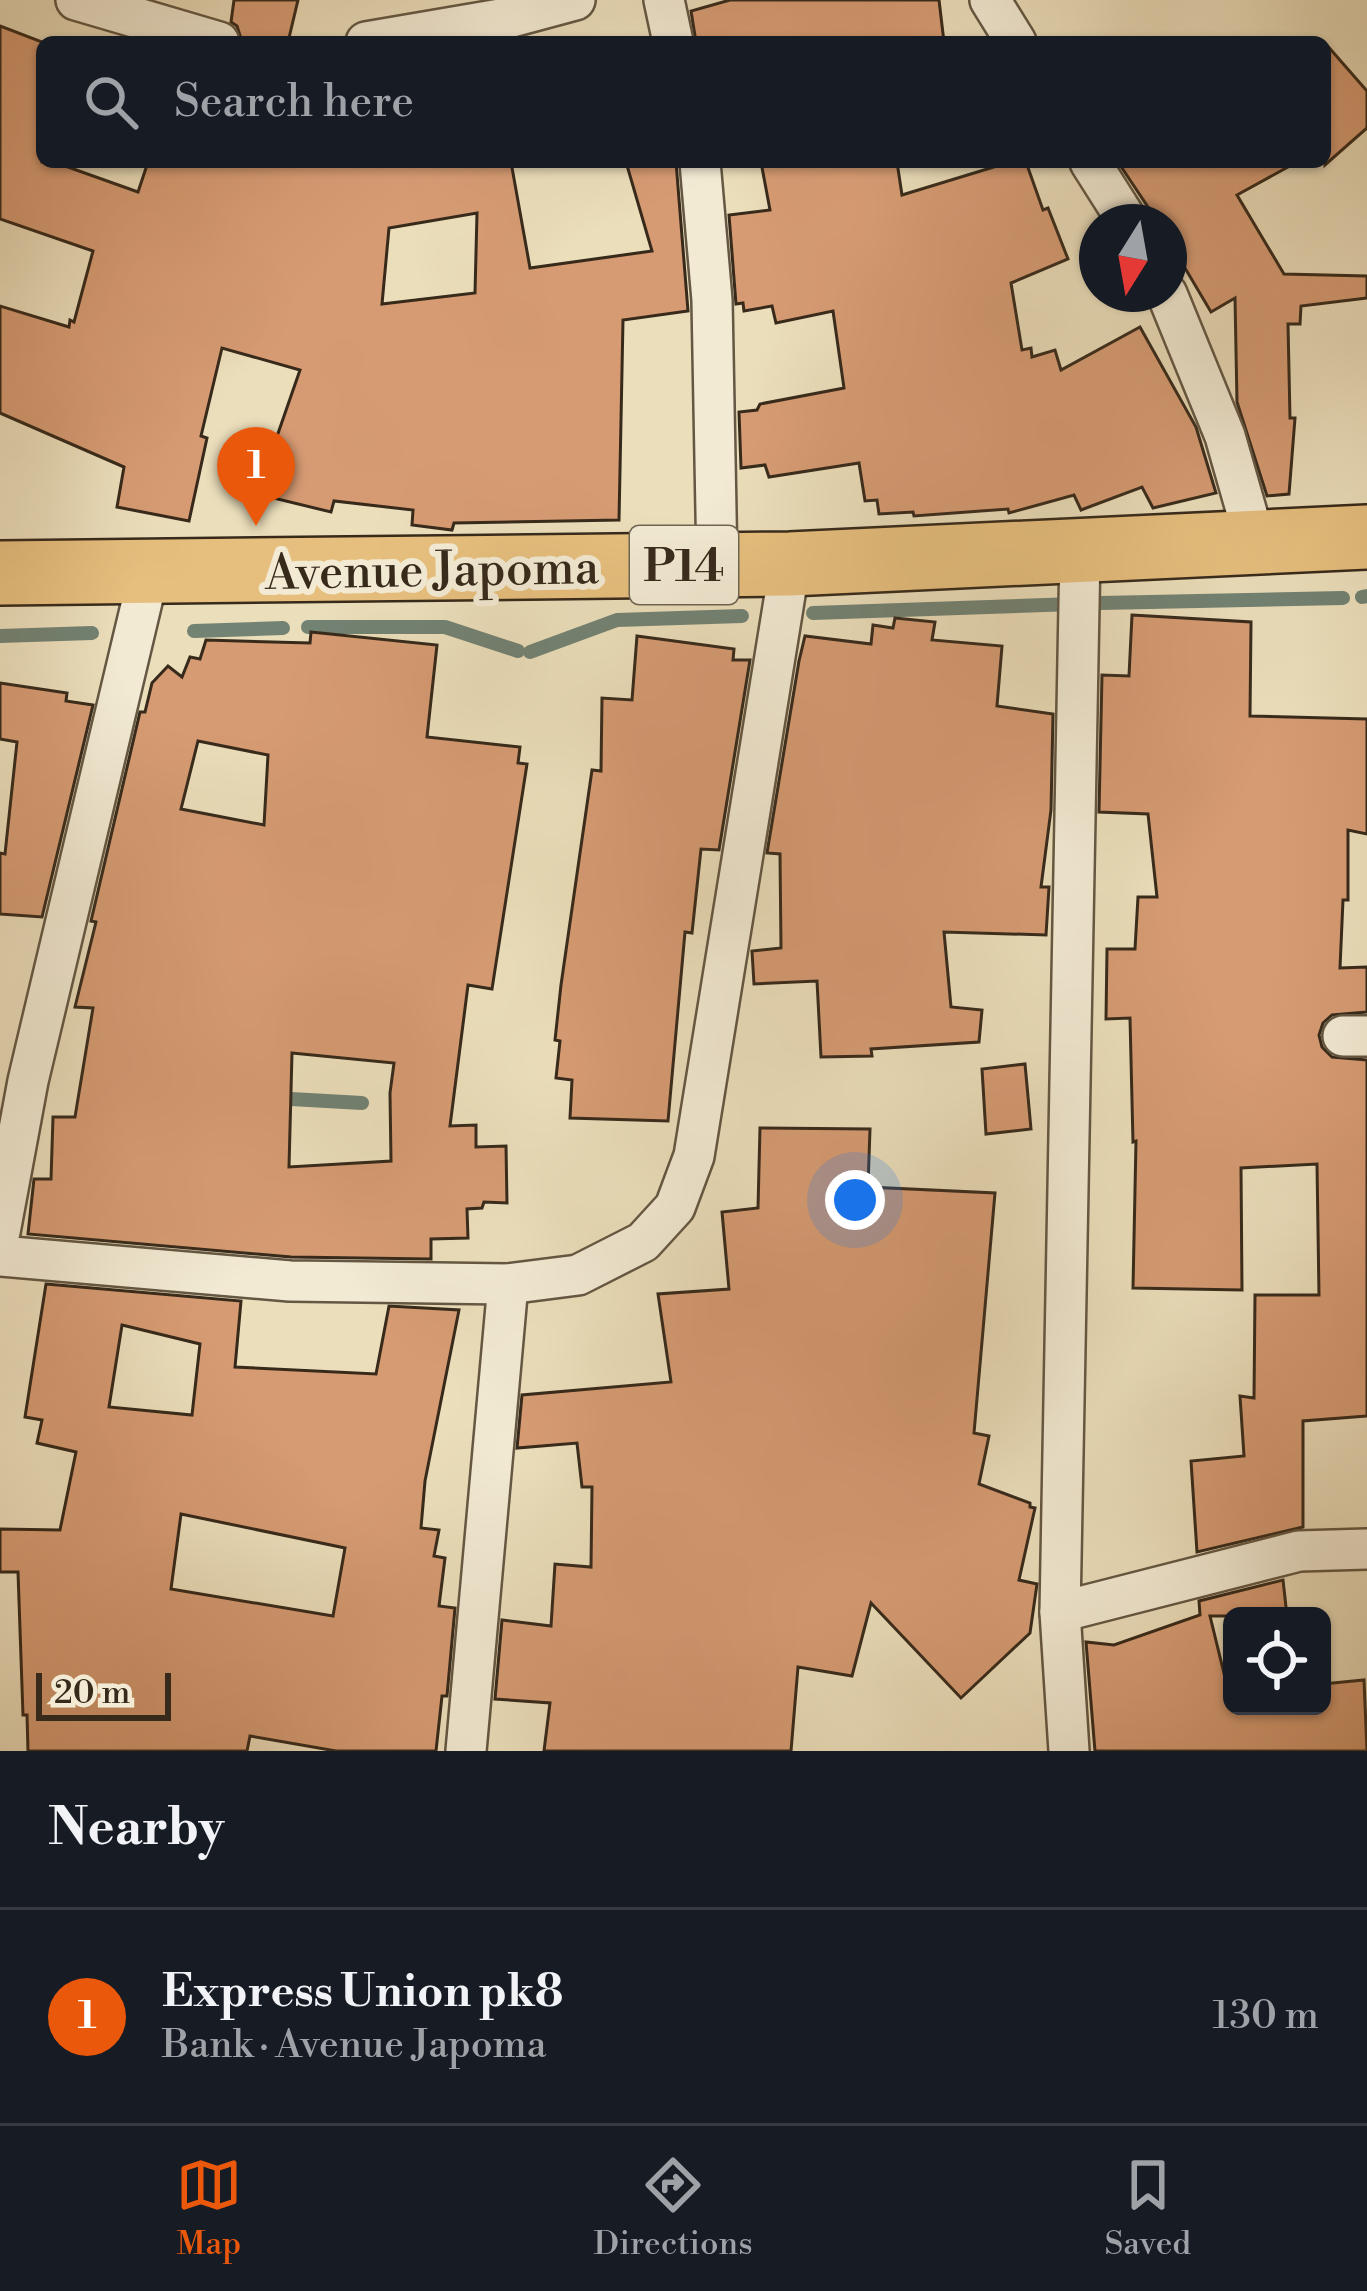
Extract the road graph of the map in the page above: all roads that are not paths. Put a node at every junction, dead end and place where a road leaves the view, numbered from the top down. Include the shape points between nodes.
1 (76, 0) edge
2 (575, 0) edge
3 (664, 0) edge
4 (990, 0) edge
5 (199, 36) edge
6 (401, 36) edge
7 (672, 36) edge
8 (1012, 36) edge
9 (701, 168) edge
10 (1094, 168) edge
11 (1117, 204) edge
12 (1175, 312) edge
13 (1367, 536) edge
14 (1255, 541) junction
15 (1080, 552) junction
16 (790, 564) junction
17 (716, 565) junction
18 (149, 572) junction
19 (0, 573) edge
20 (14, 1081) edge
21 (0, 1232) edge
22 (0, 1256) edge
23 (508, 1284) junction
24 (1367, 1549) edge
25 (1060, 1612) junction
26 (466, 1751) edge
27 (1069, 1751) edge

1 - 5 street
2 - 6 street
3 - 7 street
4 - 8 street
9 - 17 street via 712,300
10 - 11 street
12 - 14 street via 1225,436
13 - 14 main road, Avenue Japoma / P14
14 - 15 main road, Avenue Japoma / P14
15 - 16 main road, Avenue Japoma / P14
15 - 25 street
16 - 17 main road, Avenue Japoma / P14
16 - 23 street via 694,1156 675,1208 643,1242 578,1275
17 - 18 main road, Avenue Japoma / P14
18 - 19 main road, Avenue Japoma / P14
18 - 20 street
20 - 21 street
22 - 23 street via 290,1280
23 - 26 street
24 - 25 street via 1299,1551
25 - 27 street

